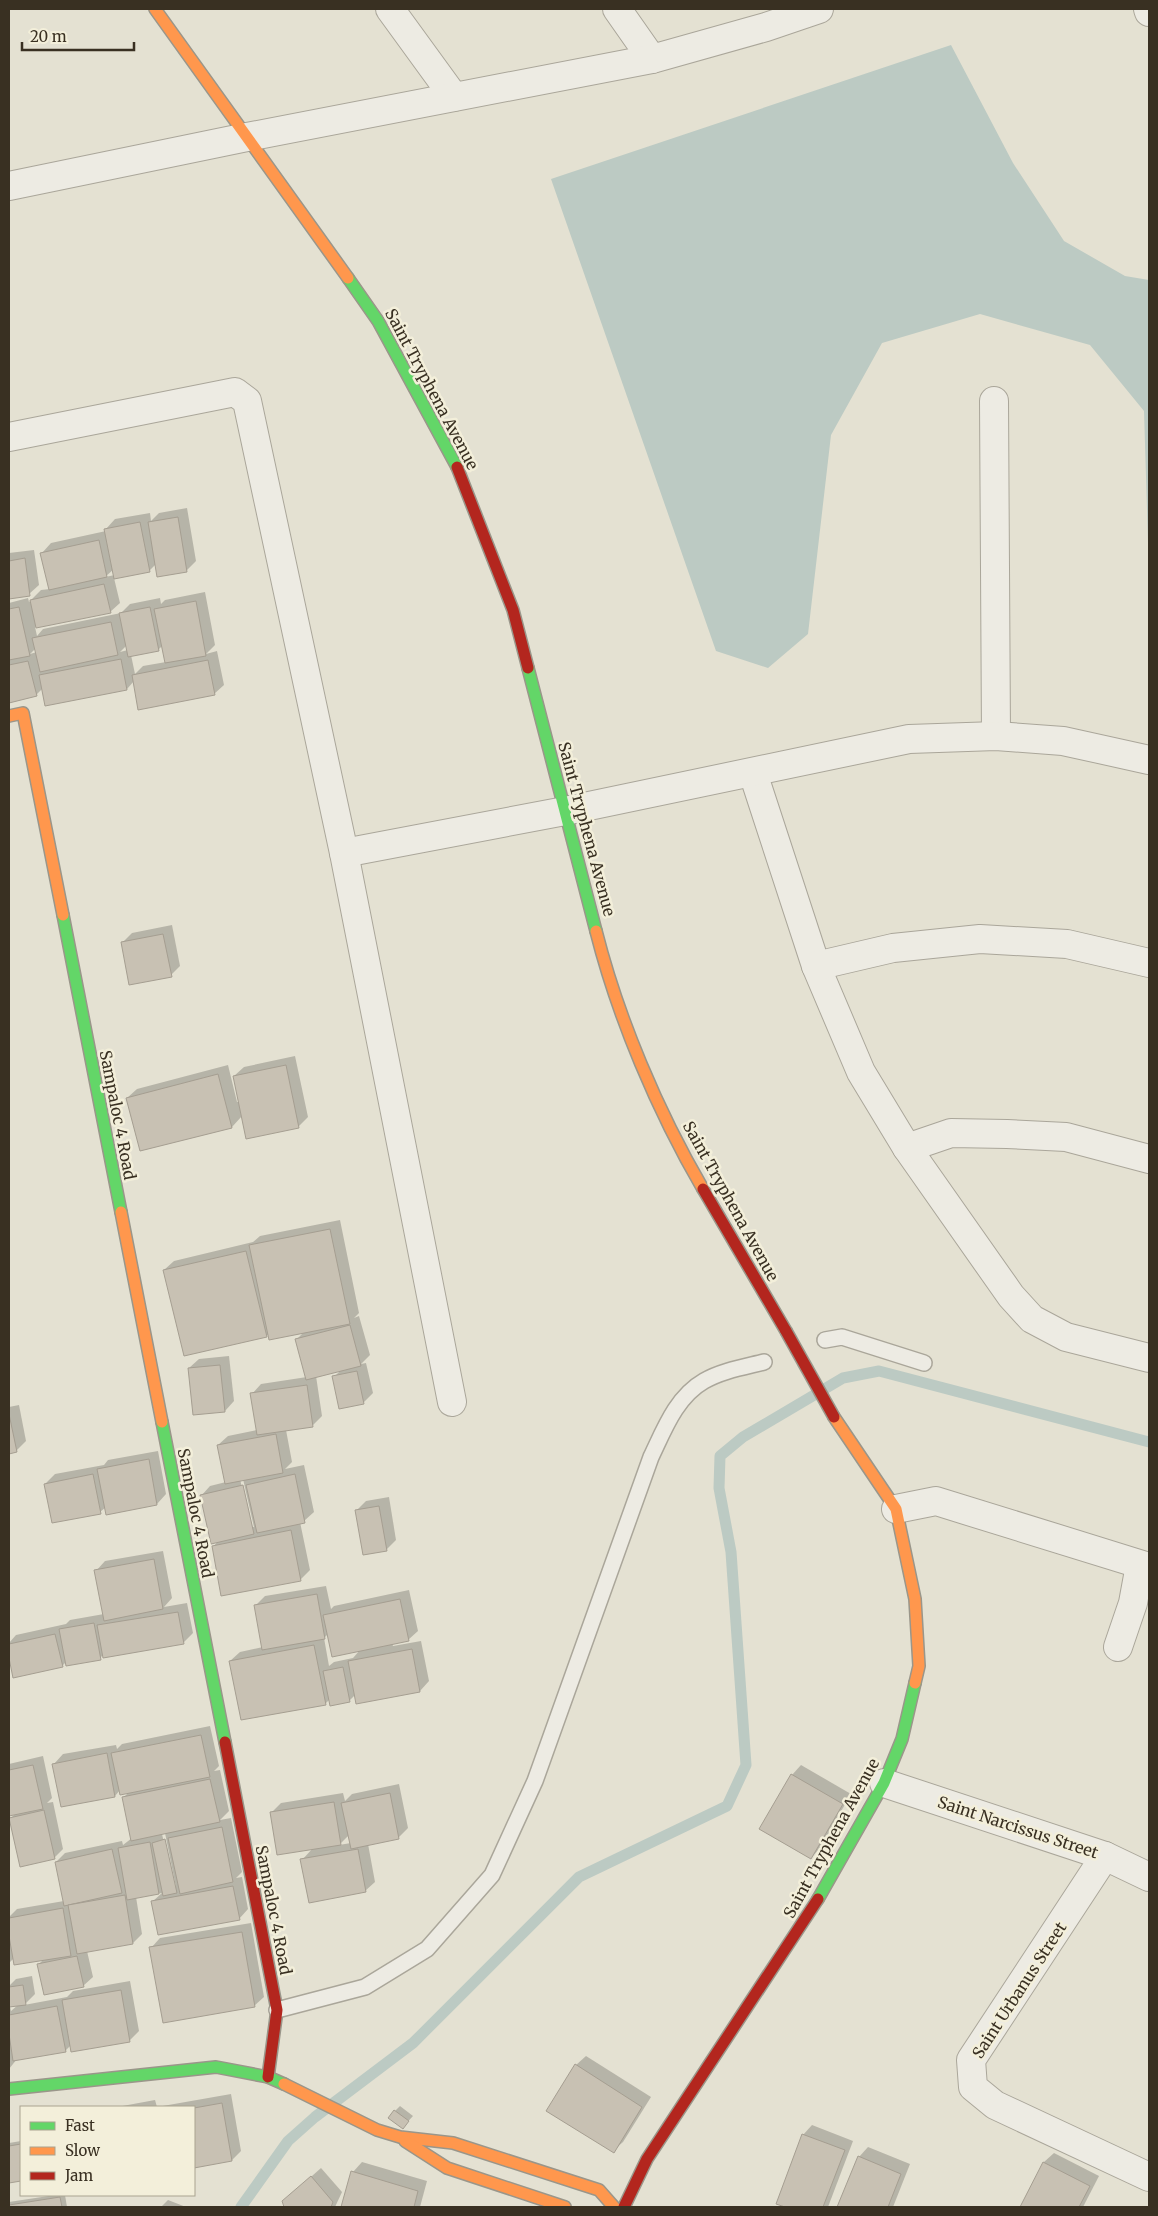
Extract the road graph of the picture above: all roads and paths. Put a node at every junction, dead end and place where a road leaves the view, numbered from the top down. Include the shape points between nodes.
1 (155, 9) edge
2 (390, 9) edge
3 (617, 9) edge
4 (819, 9) edge
5 (652, 58) junction
6 (454, 97) junction
7 (247, 137) junction
8 (9, 186) edge
9 (994, 401) dead end
10 (9, 437) edge
11 (9, 716) edge
12 (996, 736) junction
13 (1149, 760) edge
14 (753, 774) junction
15 (565, 811) junction
16 (344, 853) junction
17 (1149, 963) edge
18 (816, 966) junction
19 (906, 1148) junction
20 (1149, 1159) edge
21 (825, 1340) dead end
22 (1149, 1358) edge
23 (764, 1362) dead end
24 (924, 1363) dead end
25 (452, 1402) dead end
26 (896, 1509) junction
27 (1145, 1566) edge
28 (1118, 1647) dead end
29 (884, 1783) junction
30 (1105, 1856) junction
31 (1149, 1877) edge
32 (277, 2010) junction
33 (268, 2077) junction
34 (9, 2090) edge
35 (400, 2138) junction
36 (1149, 2177) edge
37 (565, 2207) edge
38 (614, 2207) edge
39 (624, 2207) edge

1 - 7 street, Saint Tryphena Avenue
2 - 6 street
3 - 5 street
4 - 5 street
5 - 6 street
6 - 7 street
7 - 8 street
7 - 15 street, Saint Tryphena Avenue via 378,321 453,456 513,610
9 - 12 street
10 - 16 street via 219,394 235,392 243,396 249,411
11 - 32 street, Sampaloc 4 Road via 23,714
12 - 13 street via 1063,741
12 - 14 street via 909,739
14 - 15 street
14 - 18 street
15 - 16 street
15 - 26 street, Saint Tryphena Avenue, bridge via 604,962 644,1071 694,1174 834,1417
16 - 25 street
17 - 18 street via 1067,944 980,939 893,948
18 - 19 street via 861,1072
19 - 20 street via 951,1133 1007,1134 1066,1137
19 - 22 street via 1011,1296 1032,1319 1066,1337
21 - 24 lane via 842,1337
23 - 32 lane via 704,1381 687,1394 672,1413 651,1457 535,1780 492,1875 427,1949 365,1987
26 - 27 street via 936,1501
26 - 29 street, Saint Tryphena Avenue via 915,1599 918,1666 902,1739
27 - 28 street
29 - 30 street, Saint Narcissus Street
29 - 39 street, Saint Tryphena Avenue via 818,1898 648,2159
30 - 31 street, Saint Narcissus Street
30 - 36 street, Saint Urbanus Street via 972,2060 974,2087 995,2105
32 - 33 street, Sampaloc 4 Road
33 - 34 street via 216,2067
33 - 35 street
35 - 37 street via 447,2168
35 - 38 street via 453,2143 581,2184 599,2190

